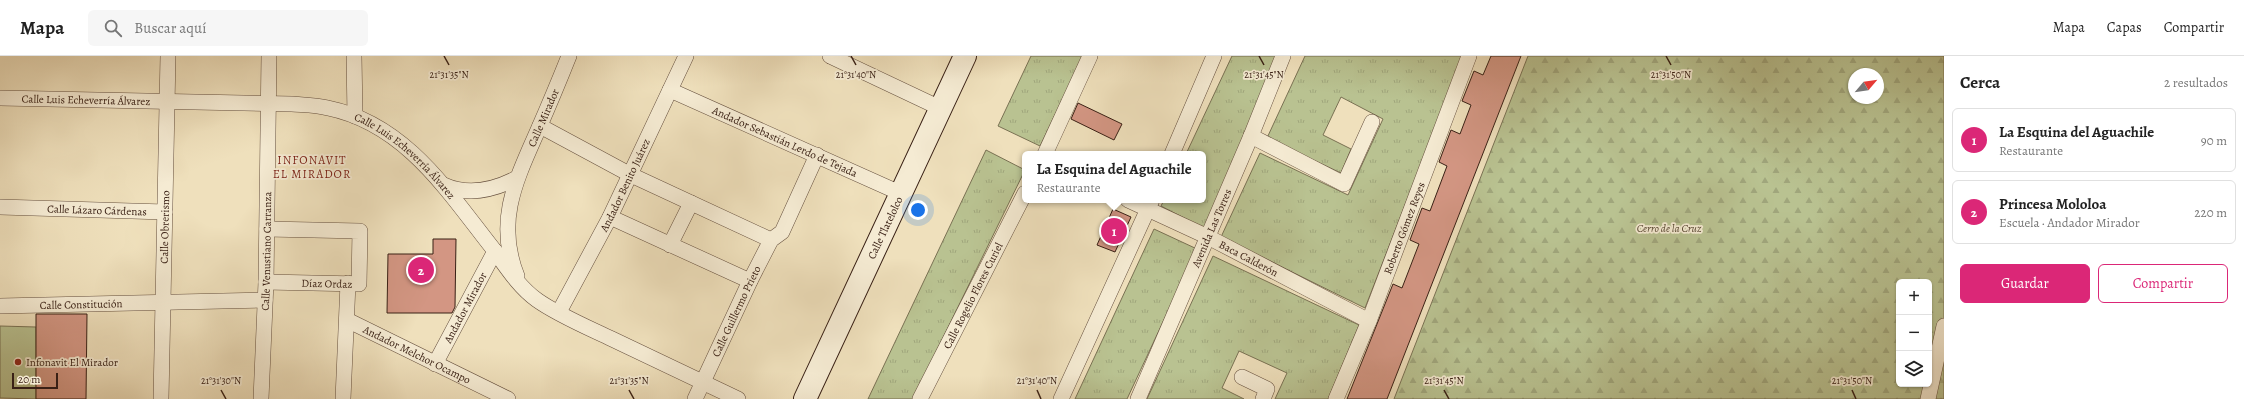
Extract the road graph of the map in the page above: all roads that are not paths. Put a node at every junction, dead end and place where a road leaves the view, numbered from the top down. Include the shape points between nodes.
1 (168, 56) edge
2 (269, 56) edge
3 (354, 56) edge
4 (569, 56) edge
5 (686, 56) edge
6 (830, 56) edge
7 (965, 56) edge
8 (1090, 56) edge
9 (1214, 56) edge
10 (1283, 56) edge
11 (1469, 56) edge
12 (670, 90) junction
13 (0, 98) edge
14 (167, 101) junction
15 (268, 103) junction
16 (940, 108) junction
17 (355, 116) junction
18 (1372, 122) dead end
19 (540, 126) junction
20 (1251, 136) junction
21 (1046, 151) edge
22 (1173, 151) edge
23 (817, 155) junction
24 (631, 175) junction
25 (517, 178) junction
26 (444, 186) junction
27 (900, 193) junction
28 (1022, 199) edge
29 (690, 203) junction
30 (1150, 205) edge
31 (0, 207) edge
32 (165, 212) junction
33 (610, 217) junction
34 (267, 229) junction
35 (1208, 237) junction
36 (771, 240) junction
37 (670, 245) junction
38 (494, 252) junction
39 (750, 281) junction
40 (266, 282) junction
41 (348, 283) junction
42 (522, 288) junction
43 (265, 300) junction
44 (162, 303) junction
45 (0, 306) edge
46 (559, 312) junction
47 (347, 320) junction
48 (1368, 320) junction
49 (1944, 326) edge
50 (435, 364) junction
51 (1242, 377) dead end
52 (703, 382) junction
53 (161, 399) edge
54 (261, 399) edge
55 (343, 399) edge
56 (508, 399) edge
57 (695, 399) edge
58 (738, 399) edge
59 (805, 399) edge
60 (920, 399) edge
61 (1061, 399) edge
62 (1138, 399) edge
63 (1263, 399) edge
64 (1336, 399) edge
65 (1928, 399) edge

1 - 14 street, Calle Obrerismo
2 - 15 street, Calle Venustiano Carranza
3 - 17 street
4 - 19 street, Calle Mirador
5 - 12 street, Andador Benito Juárez
6 - 16 street
7 - 16 street, Calle Tlatelolco
8 - 21 street
9 - 22 street
10 - 20 street, Avenida Las Torres
11 - 48 street, Roberto Gómez Reyes
12 - 23 street, Andador Sebastián Lerdo de Tejada
12 - 24 street, Andador Benito Juárez
13 - 14 street, Calle Luis Echeverría Álvarez
14 - 15 street, Calle Luis Echeverría Álvarez
14 - 32 street, Calle Obrerismo
15 - 17 street, Calle Luis Echeverría Álvarez via 327,108
15 - 34 street, Calle Venustiano Carranza
16 - 27 street, Calle Tlatelolco
17 - 26 street, Calle Luis Echeverría Álvarez via 384,131 408,148
18 - 20 street via 1344,184
19 - 24 street
19 - 25 street, Calle Mirador
20 - 35 street, Avenida Las Torres
23 - 27 street, Andador Sebastián Lerdo de Tejada
23 - 36 street, Calle Guillermo Prieto via 782,232
24 - 29 street
24 - 33 street, Andador Benito Juárez
25 - 26 street via 489,189 456,191
25 - 42 street, Calle Mirador via 508,213 507,229 513,265
26 - 38 street, Calle Luis Echeverría Álvarez
27 - 59 street, Calle Tlatelolco
28 - 60 street, Calle Rogelio Flores Curiel
29 - 36 street
29 - 37 street
30 - 35 street, Baca Calderón
30 - 61 street
31 - 32 street, Calle Lázaro Cárdenas
32 - 44 street, Calle Obrerismo
33 - 37 street
33 - 46 street, Andador Benito Juárez
34 - 40 street, Calle Venustiano Carranza
34 - 41 street, Díaz Ordaz via 360,231 359,284
35 - 48 street, Baca Calderón
35 - 62 street, Avenida Las Torres
36 - 39 street, Calle Guillermo Prieto
37 - 39 street
38 - 42 street, Calle Luis Echeverría Álvarez
38 - 50 street, Andador Mirador
39 - 52 street, Calle Guillermo Prieto
40 - 41 street, Díaz Ordaz
40 - 43 street, Calle Venustiano Carranza
41 - 47 street
42 - 46 street, Calle Luis Echeverría Álvarez via 538,301
43 - 44 street, Calle Constitución
43 - 54 street, Calle Venustiano Carranza
44 - 45 street, Calle Constitución
44 - 53 street, Calle Obrerismo
46 - 52 street, Calle Luis Echeverría Álvarez
47 - 50 street, Andador Melchor Ocampo
47 - 55 street
48 - 64 street, Roberto Gómez Reyes
49 - 65 street
50 - 56 street, Andador Melchor Ocampo
51 - 63 street via 1268,389
52 - 57 street, Calle Guillermo Prieto
52 - 58 street, Calle Luis Echeverría Álvarez

